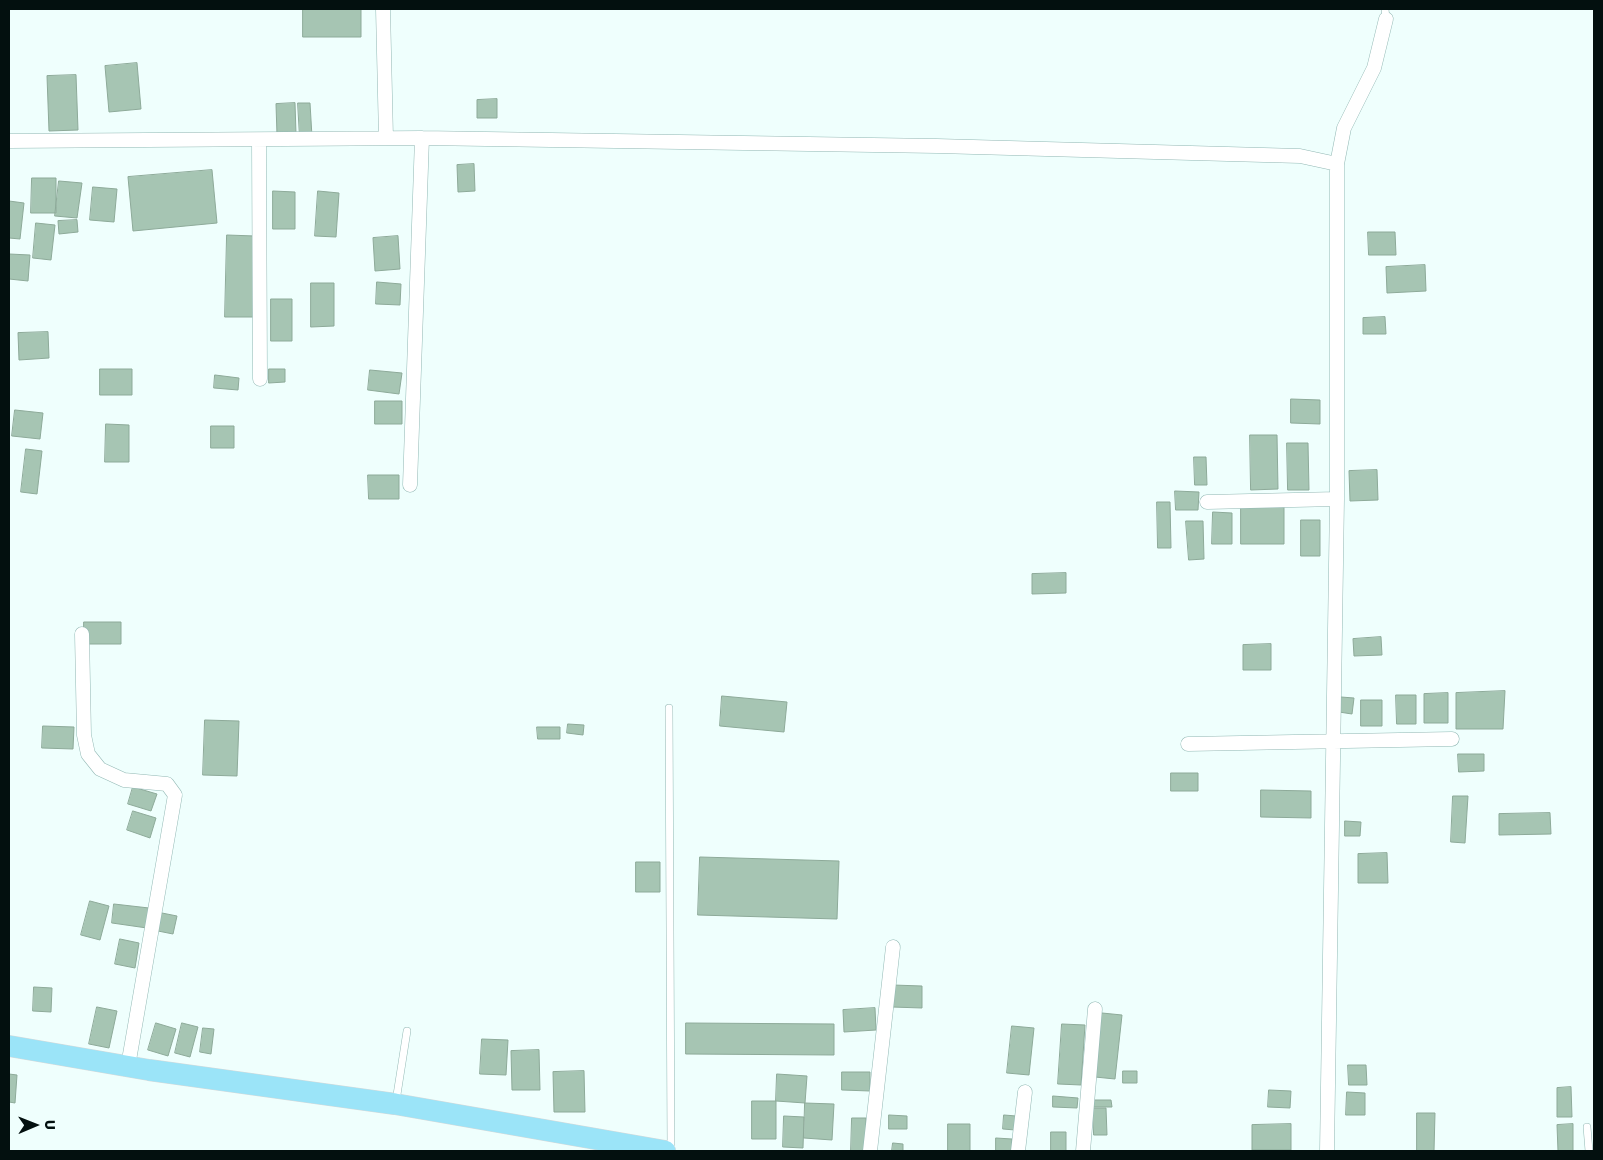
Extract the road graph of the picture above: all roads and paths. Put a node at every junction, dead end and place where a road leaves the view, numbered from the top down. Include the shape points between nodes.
1 (382, 9) edge
2 (1386, 14) edge
3 (386, 138) junction
4 (422, 138) junction
5 (259, 140) junction
6 (9, 141) edge
7 (1337, 164) junction
8 (260, 380) dead end
9 (410, 484) dead end
10 (1336, 499) junction
11 (1207, 502) dead end
12 (82, 634) dead end
13 (669, 708) dead end
14 (1452, 739) dead end
15 (1332, 740) junction
16 (1188, 744) dead end
17 (893, 947) dead end
18 (1095, 1009) dead end
19 (406, 1031) dead end
20 (9, 1046) edge
21 (128, 1066) junction
22 (1025, 1092) dead end
23 (395, 1104) junction
24 (1587, 1128) dead end
25 (665, 1151) edge
26 (671, 1151) edge
27 (870, 1151) edge
28 (1018, 1151) edge
29 (1083, 1151) edge
30 (1327, 1151) edge
31 (1589, 1151) edge

1 - 3 street
2 - 7 street via 1374,68 1344,128
3 - 4 street
3 - 5 street
4 - 7 street via 937,146 1300,156
4 - 9 street
5 - 6 street
5 - 8 street
7 - 10 street
10 - 11 street
10 - 15 street
12 - 21 street via 84,735 88,754 100,769 124,780 167,784 175,795
13 - 26 lane
14 - 15 street
15 - 16 street
15 - 30 street
17 - 27 street
18 - 29 street
19 - 23 lane
20 - 21 main road
21 - 23 main road
22 - 28 street
23 - 25 main road
24 - 31 lane

